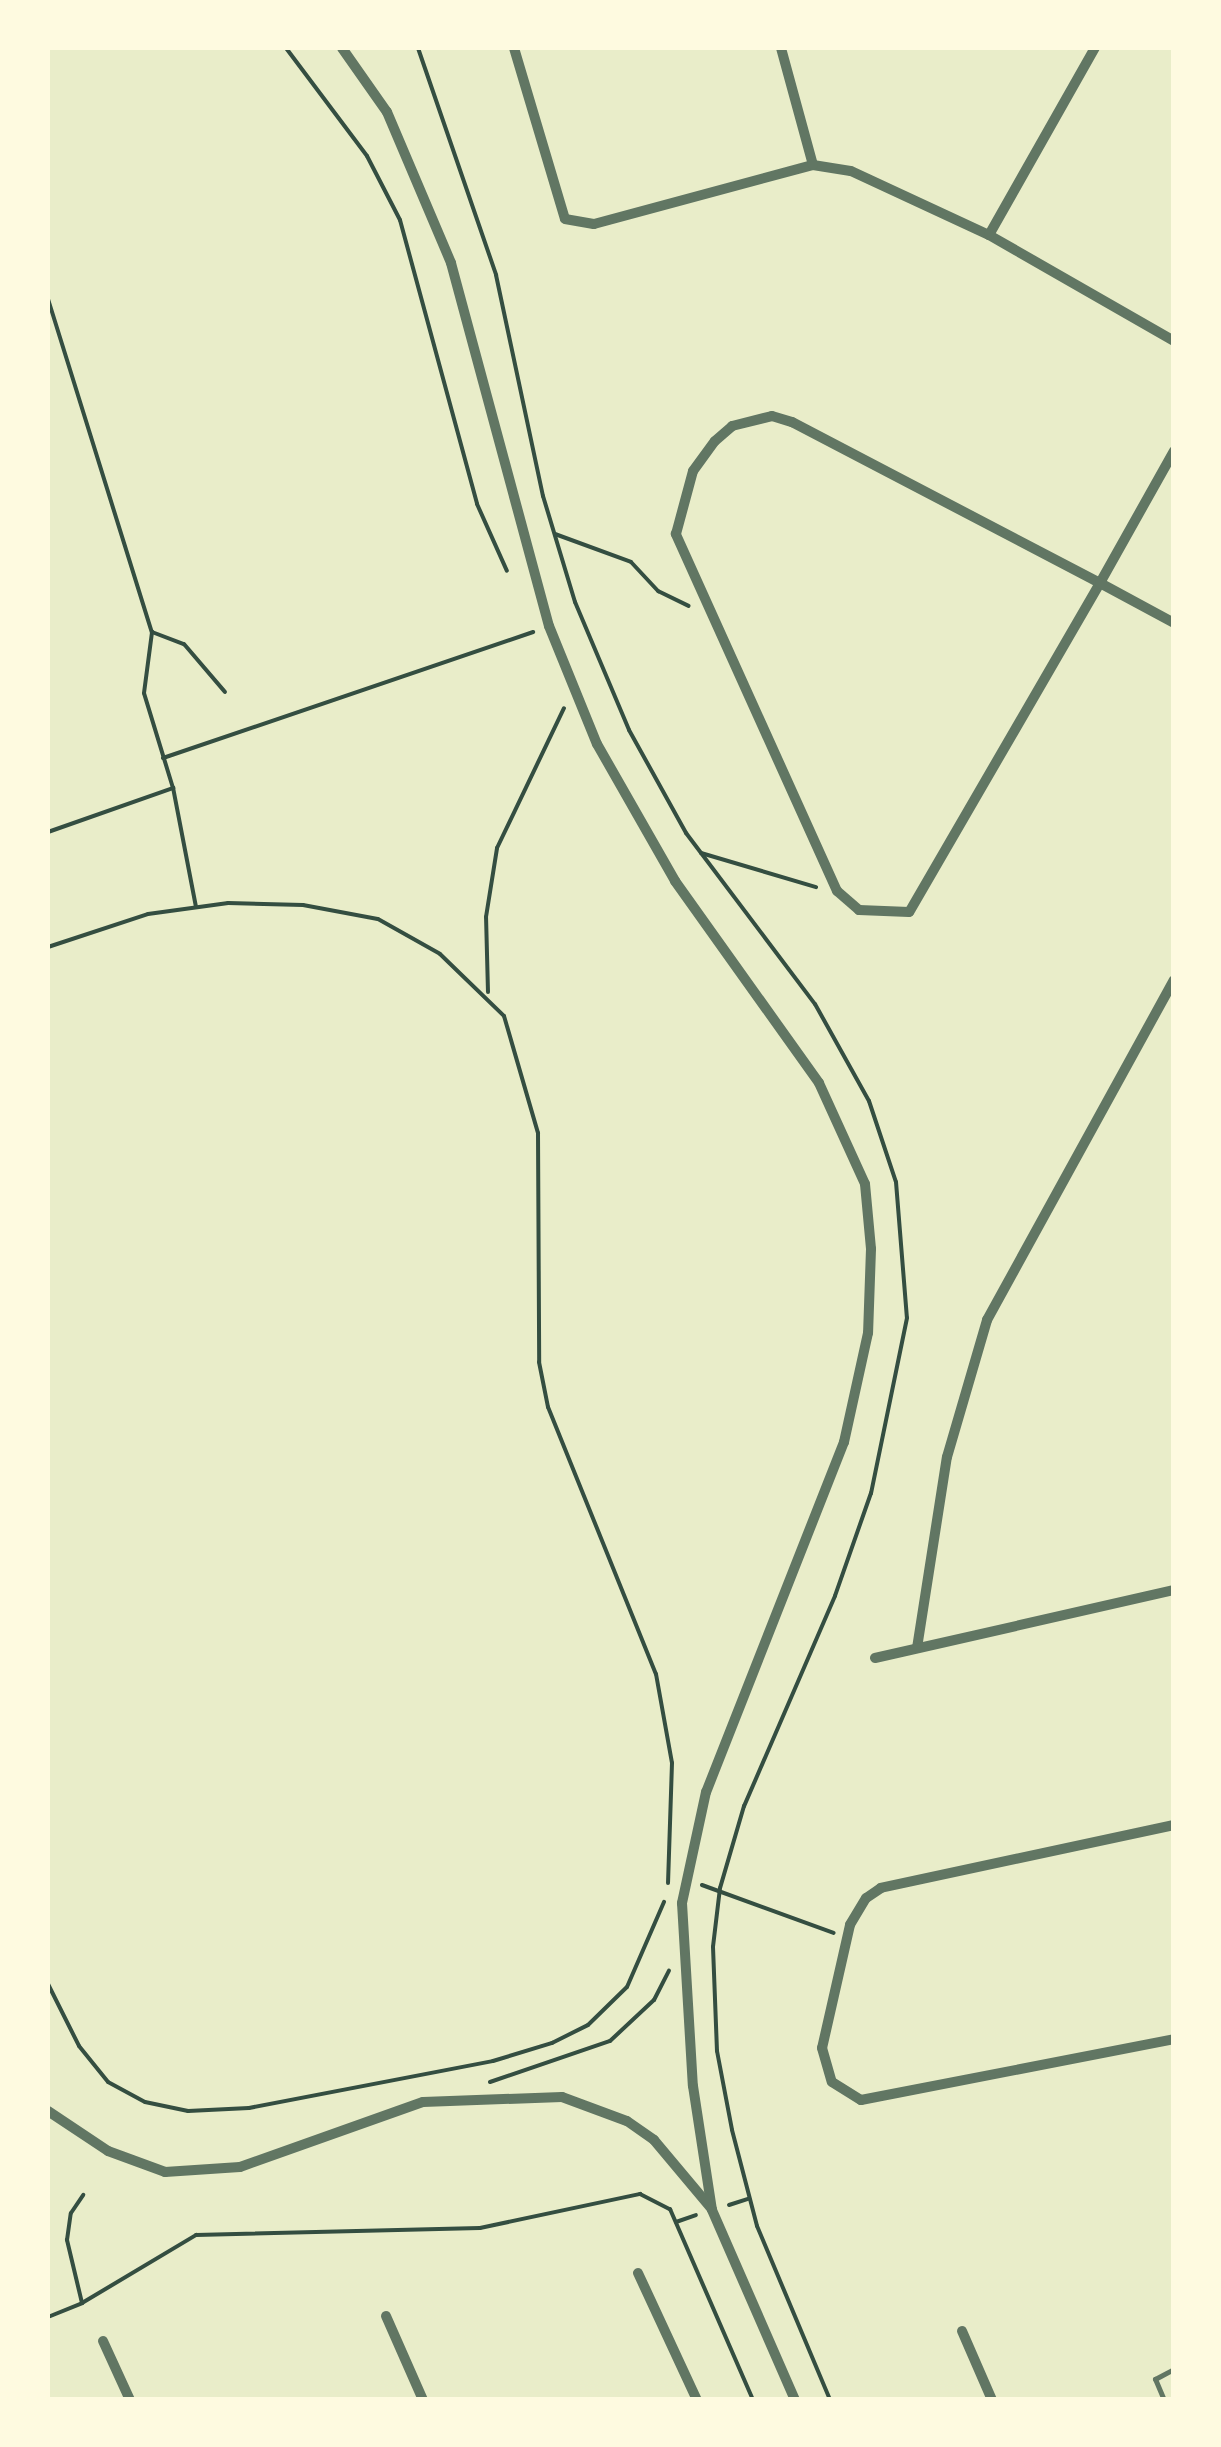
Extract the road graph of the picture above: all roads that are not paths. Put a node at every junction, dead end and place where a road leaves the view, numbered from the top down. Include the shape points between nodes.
1 (342, 48) edge
2 (514, 48) edge
3 (780, 48) edge
4 (1095, 48) edge
5 (813, 165) junction
6 (989, 236) junction
7 (1174, 341) edge
8 (1174, 450) edge
9 (1100, 583) junction
10 (1174, 622) edge
11 (1174, 980) edge
12 (1174, 1590) edge
13 (917, 1648) junction
14 (876, 1658) dead end
15 (1174, 1825) edge
16 (1174, 2040) edge
17 (48, 2110) edge
18 (712, 2210) junction
19 (638, 2272) dead end
20 (386, 2316) dead end
21 (962, 2331) dead end
22 (102, 2341) dead end
23 (1174, 2369) edge
24 (130, 2400) edge
25 (423, 2400) edge
26 (697, 2400) edge
27 (795, 2400) edge
28 (992, 2400) edge
29 (1164, 2400) edge

1 - 18 street via 387,112 450,263 549,626 610,768 675,881 846,1132 864,1184 871,1249 868,1333 844,1442 706,1792 682,1903 691,2068
2 - 5 street via 566,219 594,224
3 - 5 street
4 - 6 street
5 - 6 street via 851,171
6 - 7 street
8 - 9 street
9 - 9 street via 909,912 859,910 834,886 676,534 694,471 732,426 754,417 792,422
9 - 10 street
11 - 13 street via 986,1320 947,1457
12 - 13 street
13 - 14 street
15 - 16 street via 899,1882 866,1898 847,1938 824,2029 825,2068 832,2082 861,2100
17 - 18 street via 108,2151 165,2172 240,2166 423,2102 562,2097 627,2121 654,2140
18 - 27 street
19 - 26 street
20 - 25 street
21 - 28 street
22 - 24 street
23 - 29 lane via 1156,2379

